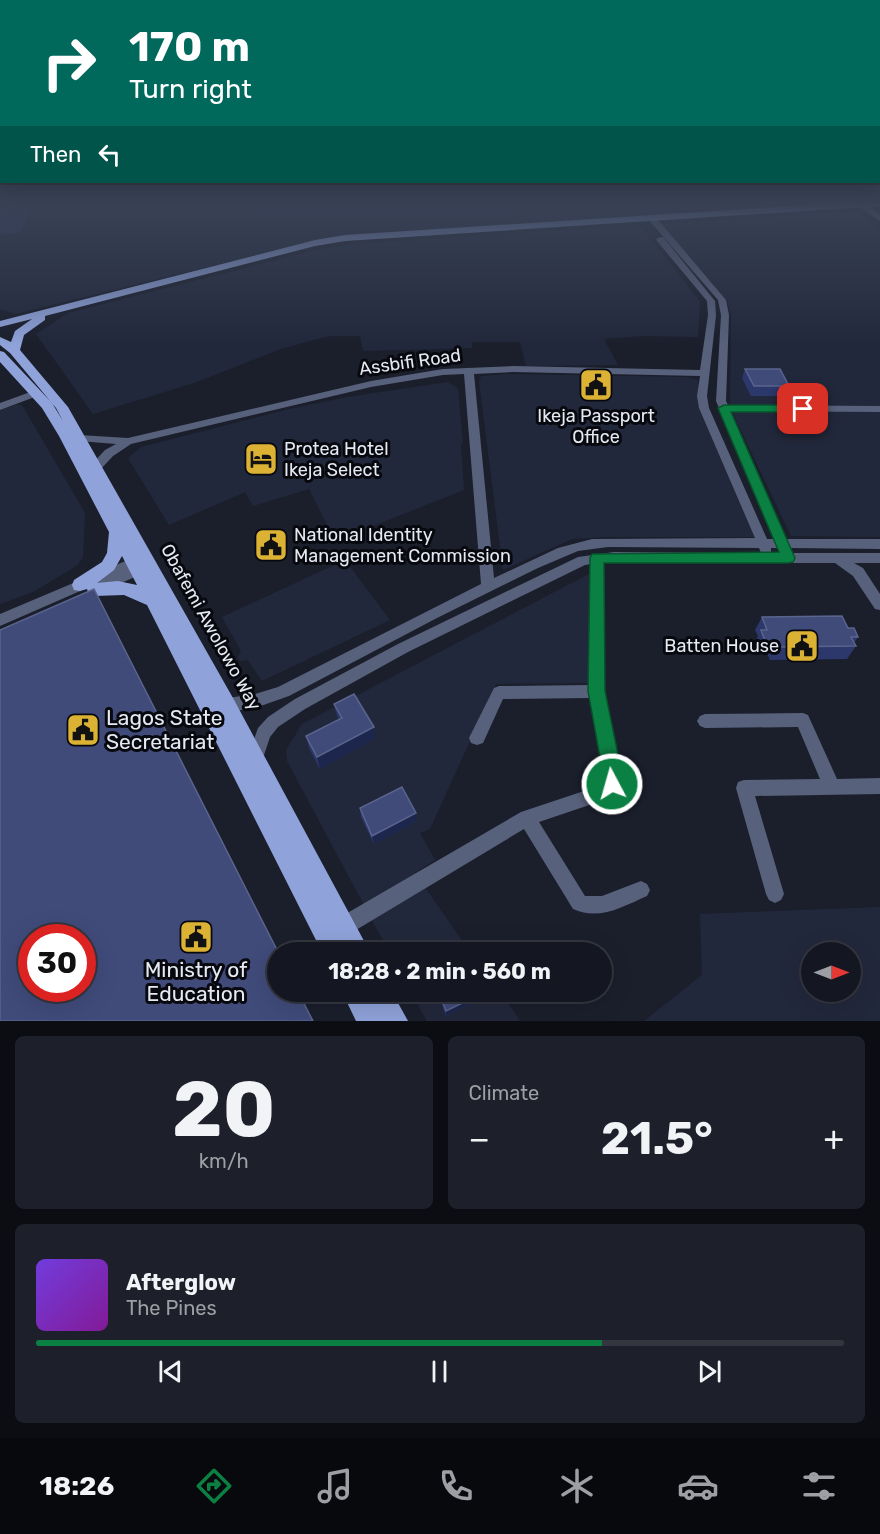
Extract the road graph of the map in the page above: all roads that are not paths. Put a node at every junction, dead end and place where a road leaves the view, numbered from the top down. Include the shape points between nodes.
1 (294, 250) edge
2 (673, 250) edge
3 (676, 250) edge
4 (56, 310) junction
5 (24, 317) junction
6 (0, 318) edge
7 (0, 324) edge
8 (5, 348) edge
9 (469, 370) junction
10 (704, 373) junction
11 (36, 393) junction
12 (0, 407) edge
13 (724, 408) junction
14 (880, 410) edge
15 (79, 438) junction
16 (128, 441) junction
17 (95, 468) junction
18 (745, 501) junction
19 (763, 501) junction
20 (116, 531) junction
21 (764, 544) junction
22 (782, 544) junction
23 (880, 544) edge
24 (597, 558) junction
25 (770, 558) junction
26 (788, 558) junction
27 (837, 558) junction
28 (880, 558) edge
29 (142, 564) junction
30 (88, 587) junction
31 (488, 587) junction
32 (153, 601) junction
33 (880, 604) edge
34 (0, 620) edge
35 (0, 632) edge
36 (319, 673) junction
37 (328, 688) junction
38 (597, 691) junction
39 (226, 704) junction
40 (705, 721) dead end
41 (477, 738) dead end
42 (255, 759) junction
43 (880, 786) edge
44 (832, 787) junction
45 (527, 818) junction
46 (641, 890) dead end
47 (775, 894) dead end
48 (344, 926) junction
49 (329, 942) edge
50 (353, 942) edge
51 (359, 1002) edge
52 (385, 1002) edge
53 (369, 1021) edge
54 (395, 1021) edge

1 - 4 main road
2 - 10 street via 711,301
3 - 13 street via 724,305 720,382
4 - 5 main road
4 - 8 main road via 23,329
5 - 6 main road
5 - 7 main road
8 - 11 main road, Obafemi Awolowo Way
8 - 15 main road, Obafemi Awolowo Way via 62,407
9 - 10 street, Assbifi Road
9 - 16 street, Assbifi Road via 383,381
9 - 31 street
10 - 18 street via 704,408
11 - 12 street
11 - 20 main road, Obafemi Awolowo Way via 66,436
13 - 14 street
13 - 19 street
15 - 16 street
15 - 17 main road, Obafemi Awolowo Way
16 - 17 street
17 - 29 main road, Obafemi Awolowo Way
18 - 19 street
18 - 21 street
19 - 22 street
20 - 29 main road, Obafemi Awolowo Way
20 - 30 main road via 114,559
21 - 22 street
21 - 25 street
21 - 31 street via 593,542 575,546
22 - 23 street
22 - 26 street
24 - 25 street
24 - 37 street via 560,571
24 - 38 street
25 - 26 street
26 - 27 street
27 - 28 street
27 - 33 street via 858,572
29 - 30 street
29 - 32 main road, Obafemi Awolowo Way
29 - 39 main road, Obafemi Awolowo Way
30 - 32 main road via 128,588
30 - 34 street
30 - 35 street
31 - 36 street
32 - 49 main road, Obafemi Awolowo Way
36 - 37 street
36 - 39 street via 260,699
37 - 42 street via 273,722 259,741
38 - 41 street via 499,693
38 - 45 street via 612,784 604,792
39 - 42 main road, Obafemi Awolowo Way
40 - 44 street via 803,720
42 - 48 main road, Obafemi Awolowo Way
43 - 44 street
44 - 47 street via 744,788
45 - 46 street via 579,903 596,907
45 - 48 street
48 - 50 main road, Obafemi Awolowo Way
51 - 53 main road
52 - 54 main road

